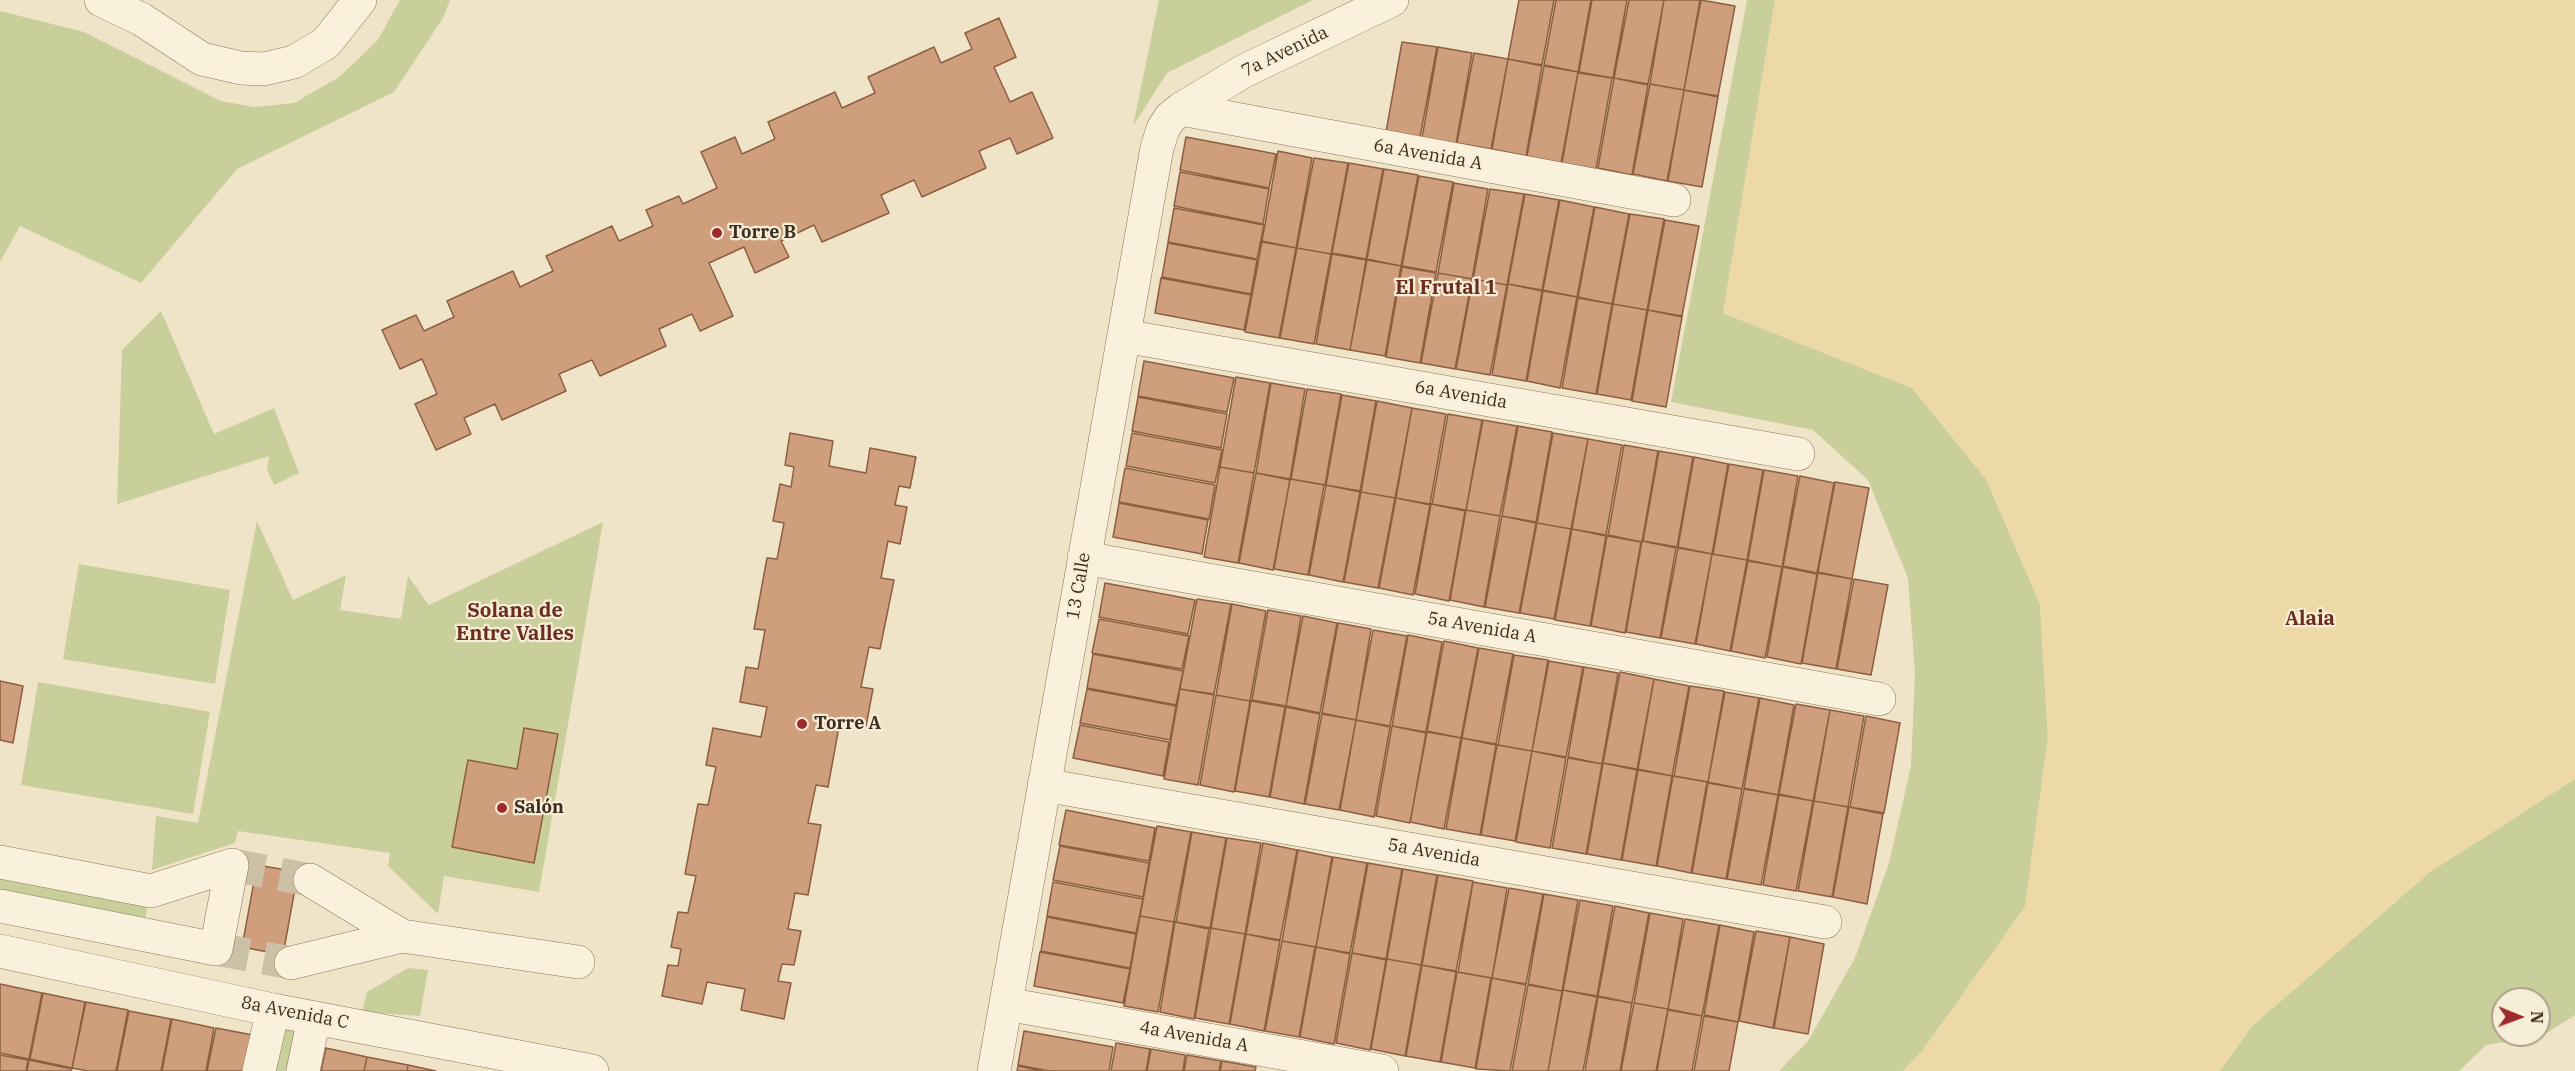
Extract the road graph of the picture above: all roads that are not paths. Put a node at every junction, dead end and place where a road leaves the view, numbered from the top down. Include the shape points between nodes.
1 (101, 0) edge
2 (360, 0) edge
3 (1392, 0) edge
4 (1182, 109) junction
5 (1674, 200) dead end
6 (1124, 336) junction
7 (1798, 454) dead end
8 (1084, 558) junction
9 (1879, 699) dead end
10 (1044, 784) junction
11 (0, 862) edge
12 (310, 880) tunnel mouth
13 (151, 891) junction
14 (0, 906) edge
15 (1825, 922) dead end
16 (142, 934) junction
17 (402, 936) junction
18 (0, 951) edge
19 (578, 962) dead end
20 (291, 963) tunnel mouth
21 (1006, 1004) junction
22 (273, 1010) junction
23 (314, 1018) junction
24 (259, 1071) edge
25 (303, 1071) edge
26 (592, 1071) edge
27 (994, 1071) edge
28 (1382, 1071) edge

1 - 2 street via 141,19 202,59 264,69 294,62 320,47
3 - 4 street, 7a Avenida via 1244,71
4 - 5 street, 6a Avenida A
4 - 6 street, 13 Calle via 1167,123 1157,147
6 - 7 street, 6a Avenida
6 - 8 street, 13 Calle
8 - 9 street, 5a Avenida A
8 - 10 street, 13 Calle
10 - 15 street, 5a Avenida
10 - 21 street, 13 Calle
11 - 13 street
12 - 17 street
13 - 16 street
13 - 16 street via 232,865 216,949
14 - 16 street
17 - 19 street
17 - 20 street
18 - 22 street, 8a Avenida C
21 - 27 street, 13 Calle
21 - 28 street, 4a Avenida A
22 - 23 street, 8a Avenida C
22 - 24 street
23 - 25 street
23 - 26 street, 8a Avenida C

